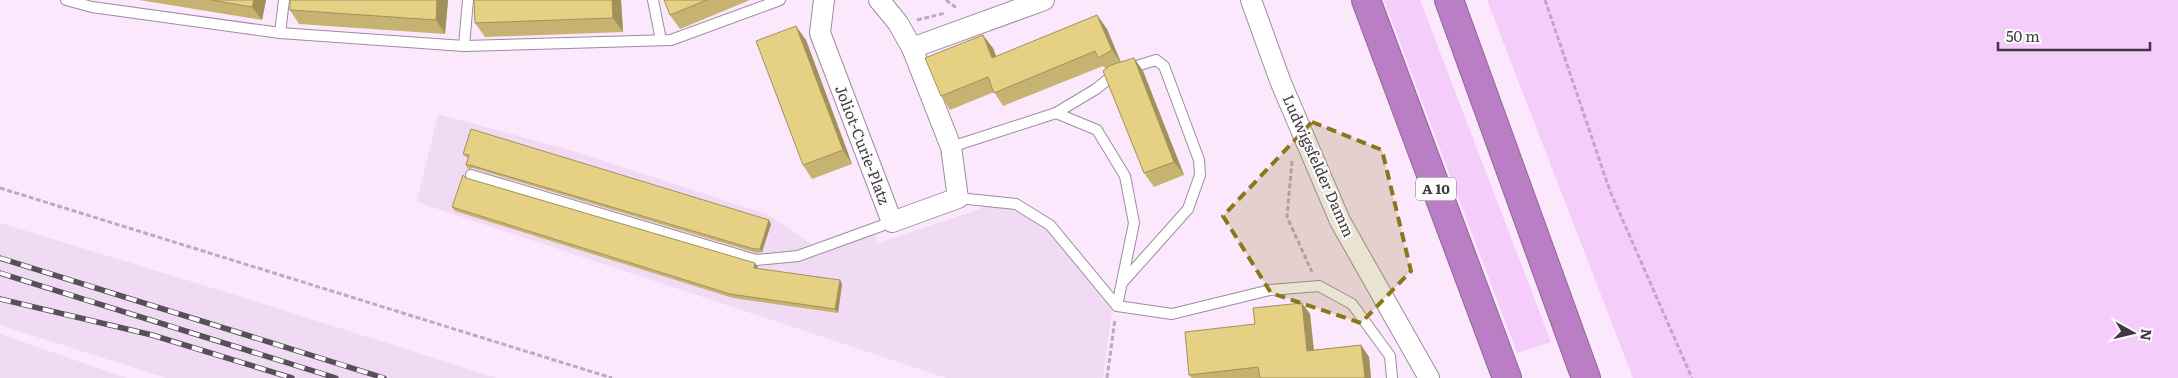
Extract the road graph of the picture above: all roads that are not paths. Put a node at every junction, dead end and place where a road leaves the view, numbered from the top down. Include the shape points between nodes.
1 (66, 0) edge
2 (284, 0) edge
3 (468, 0) edge
4 (653, 0) edge
5 (780, 0) edge
6 (824, 0) edge
7 (879, 0) edge
8 (1044, 0) edge
9 (1251, 0) edge
10 (1366, 0) edge
11 (1449, 0) edge
12 (93, 4) edge
13 (280, 33) junction
14 (661, 40) junction
15 (464, 46) junction
16 (912, 48) junction
17 (1056, 113) junction
18 (951, 147) junction
19 (471, 175) dead end
20 (958, 198) junction
21 (892, 222) junction
22 (1122, 282) junction
23 (1117, 306) junction
24 (1392, 378) edge
25 (1429, 378) edge
26 (1507, 378) edge
27 (1586, 378) edge

1 - 12 lane
2 - 13 lane
3 - 15 lane
4 - 14 lane
5 - 14 lane via 671,40
6 - 21 street, Joliot-Curie-Platz via 820,33
7 - 16 street via 898,23
8 - 16 street
9 - 25 street, Ludwigsfelder Damm via 1285,92 1340,221
10 - 26 highway, A 10
11 - 27 highway
12 - 13 lane
13 - 15 lane
14 - 15 lane
16 - 18 street
17 - 18 lane
17 - 22 lane via 1097,130 1125,176 1134,223
17 - 22 lane via 1117,72 1156,60 1164,66 1198,160 1200,175 1188,209
18 - 20 street
19 - 21 lane via 756,260 798,256
20 - 21 street, Joliot-Curie-Platz
20 - 23 lane, Joliot-Curie-Platz via 1016,204 1050,225
22 - 23 lane
23 - 24 lane via 1172,314 1270,290 1319,286 1352,304 1390,356

